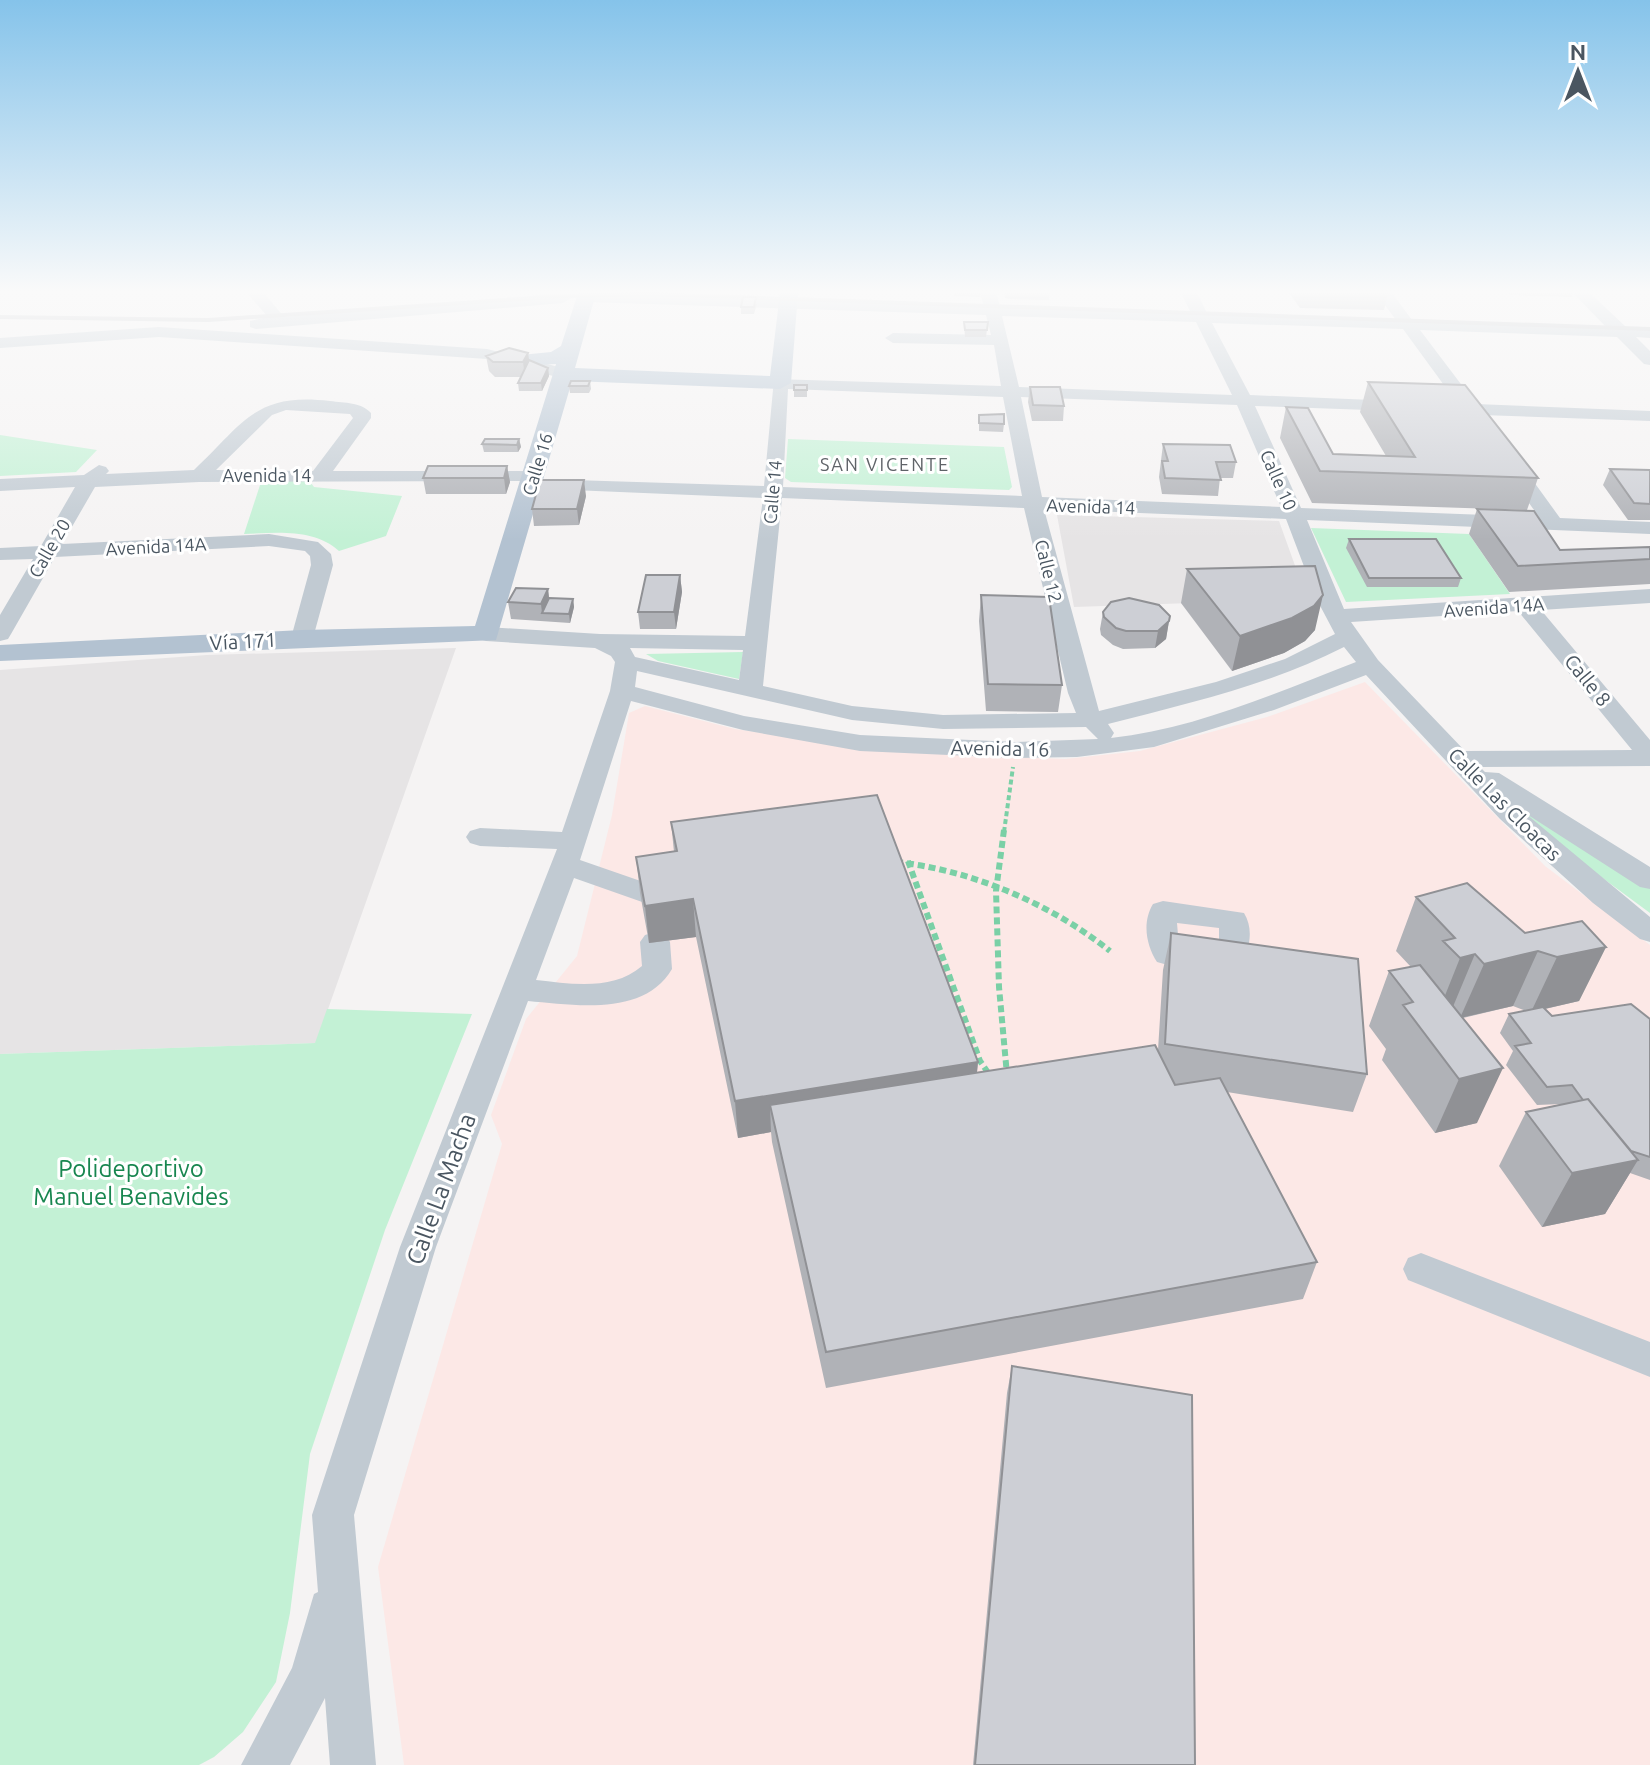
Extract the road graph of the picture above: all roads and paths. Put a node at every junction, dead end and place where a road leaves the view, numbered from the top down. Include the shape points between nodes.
1 (565, 375) edge
2 (598, 375) edge
3 (781, 375) edge
4 (1008, 375) edge
5 (1231, 375) edge
6 (1446, 375) edge
7 (780, 383) junction
8 (1012, 393) junction
9 (1244, 401) junction
10 (1471, 409) junction
11 (1650, 416) edge
12 (104, 466) dead end
13 (320, 475) junction
14 (199, 476) junction
15 (532, 480) junction
16 (88, 482) junction
17 (0, 485) edge
18 (773, 493) junction
19 (1033, 504) junction
20 (1294, 514) junction
21 (1555, 525) junction
22 (1650, 528) edge
23 (46, 552) junction
24 (0, 554) edge
25 (1650, 596) edge
26 (1525, 605) junction
27 (1342, 626) junction
28 (0, 634) edge
29 (486, 634) junction
30 (302, 638) junction
31 (600, 641) junction
32 (756, 643) junction
33 (0, 653) edge
34 (1370, 665) junction
35 (625, 676) junction
36 (750, 692) junction
37 (1093, 720) junction
38 (1111, 746) junction
39 (1015, 750) junction
40 (1650, 757) edge
41 (1459, 759) junction
42 (480, 837) dead end
43 (569, 853) junction
44 (908, 861) junction
45 (888, 862) edge
46 (1650, 880) edge
47 (996, 891) junction
48 (645, 893) edge
49 (1234, 920) joint
50 (1650, 932) edge
51 (655, 942) dead end
52 (1110, 951) dead end
53 (515, 989) junction
54 (1008, 1080) edge
55 (995, 1082) edge
56 (1421, 1269) dead end
57 (1650, 1360) edge
58 (336, 1557) junction
59 (264, 1765) edge
60 (353, 1765) edge

1 - 15 main road, Calle 16
2 - 7 main road
3 - 7 main road, Calle 14
4 - 8 street, Calle 12
5 - 9 street, Calle 10
6 - 10 street
7 - 8 street
7 - 18 street, Calle 14
8 - 9 street
8 - 19 street, Calle 12
9 - 10 street
9 - 20 street, Calle 10
10 - 11 street
10 - 21 street
12 - 16 street, Calle 20
13 - 14 street, Avenida 14
13 - 14 street via 362,413 275,407
13 - 15 street, Avenida 14
14 - 16 street, Avenida 14
15 - 18 street, Avenida 14
15 - 29 main road, Calle 16
16 - 17 street, Avenida 14
16 - 23 street, Calle 20
18 - 19 street, Avenida 14
18 - 32 street, Calle 14
19 - 20 street, Avenida 14
19 - 37 street, Calle 12 via 1080,693
20 - 21 street, Avenida 14
20 - 27 street, Calle 10
21 - 22 street, Avenida 14
23 - 24 street, Avenida 14A
23 - 28 street, Calle 20
23 - 30 street, Avenida 14A via 269,540 311,546 322,565
25 - 26 street, Avenida 14A
26 - 27 street, Avenida 14A
26 - 40 street, Calle 8
27 - 34 street, Calle 10
27 - 37 street, Avenida 16 via 1293,664
29 - 30 main road, Vía 171
29 - 31 street
30 - 33 main road, Vía 171
31 - 32 street
31 - 35 street via 620,651
32 - 36 street, Calle 14
34 - 38 street, Avenida 16 via 1265,705 1145,742
34 - 41 street, Calle Las Cloacas
35 - 36 street, Avenida 16
35 - 39 street, Avenida 16 via 743,723 804,735 860,743
35 - 43 street, Calle La Macha
36 - 37 street, Avenida 16 via 896,718
37 - 38 street, Calle 12
38 - 39 street, Avenida 16
39 - 47 path
40 - 41 street
41 - 46 street
41 - 50 street, Calle Las Cloacas via 1509,813
42 - 43 street
43 - 48 street
43 - 53 street, Calle La Macha
44 - 45 path
44 - 47 path
44 - 55 path via 980,1061
47 - 52 path via 1064,917
47 - 54 path
49 - 49 street via 1233,953 1227,960 1167,955 1161,939 1163,911
51 - 53 street via 657,969 630,988 613,993
53 - 58 street, Calle La Macha via 418,1247 337,1500
56 - 57 street
58 - 59 street via 326,1637 311,1685
58 - 60 street, Calle La Macha

